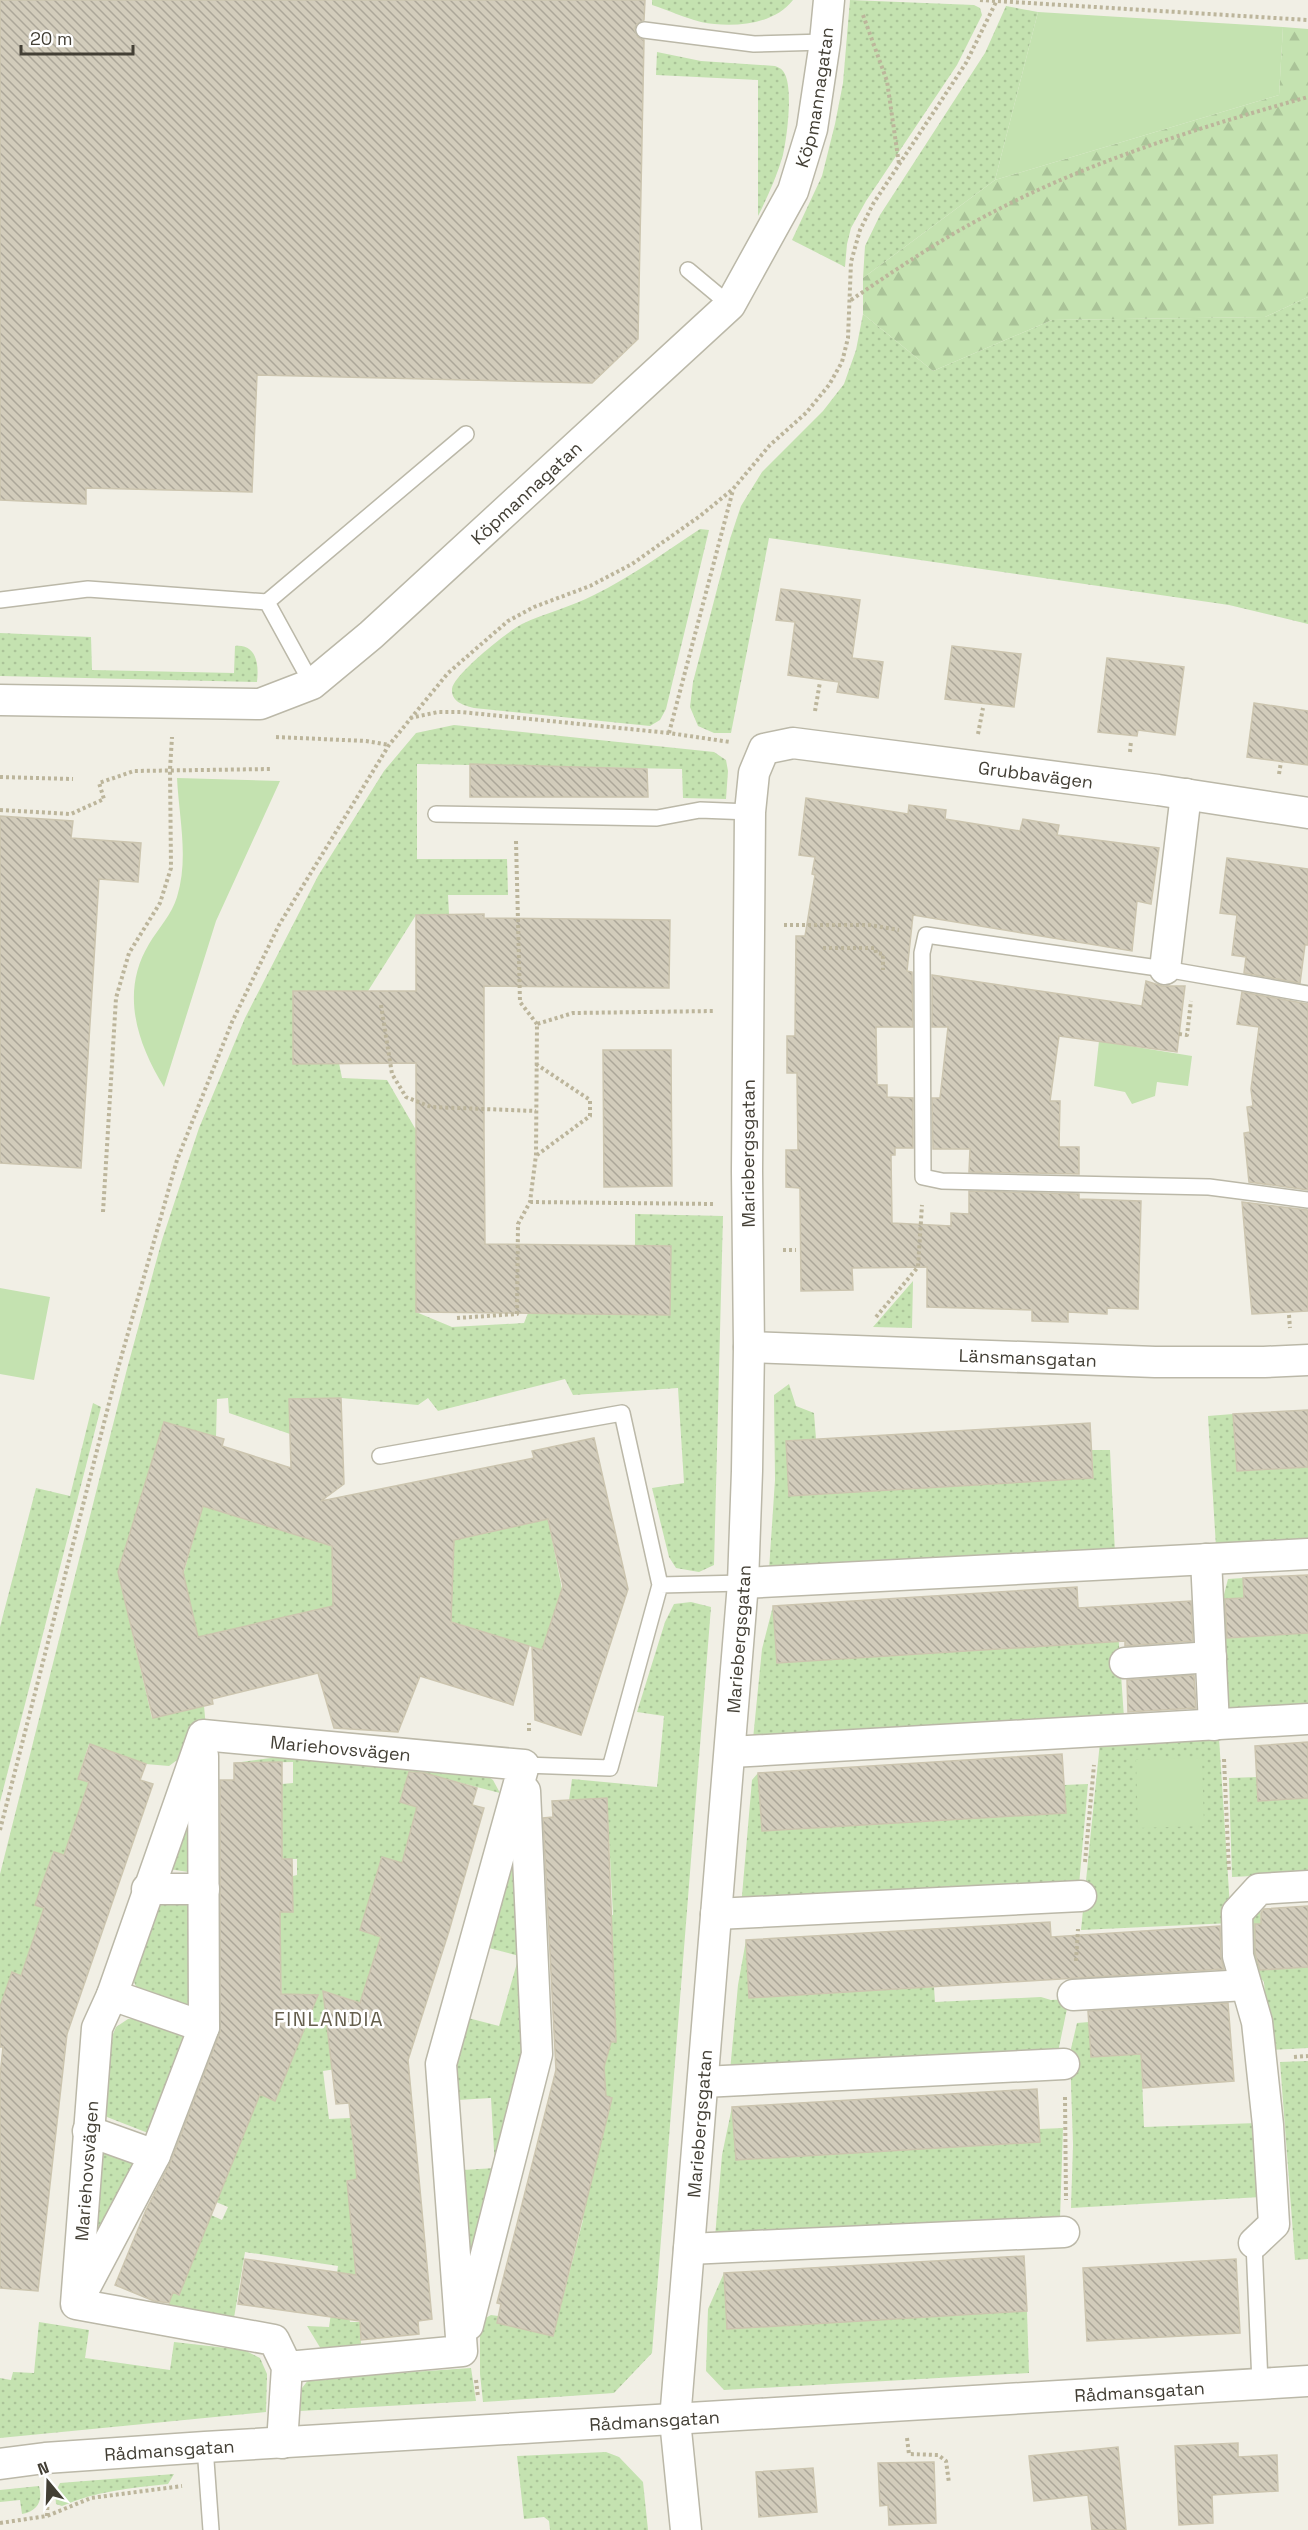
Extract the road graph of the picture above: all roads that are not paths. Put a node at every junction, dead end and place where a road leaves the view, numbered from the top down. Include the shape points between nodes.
1 (829, 0) edge
2 (644, 30) dead end
3 (825, 42) junction
4 (688, 270) dead end
5 (730, 305) junction
6 (466, 434) dead end
7 (0, 600) edge
8 (267, 602) junction
9 (312, 684) junction
10 (0, 700) edge
11 (764, 749) joint
12 (1186, 794) junction
13 (750, 812) junction
14 (1308, 813) edge
15 (436, 814) dead end
16 (1165, 969) junction
17 (1308, 994) edge
18 (1308, 1200) edge
19 (749, 1347) junction
20 (1308, 1360) edge
21 (380, 1456) dead end
22 (1308, 1554) edge
23 (1206, 1559) junction
24 (743, 1583) junction
25 (660, 1585) junction
26 (1211, 1657) junction
27 (1125, 1663) dead end
28 (1308, 1719) edge
29 (1219, 1724) junction
30 (203, 1735) junction
31 (731, 1752) junction
32 (524, 1765) junction
33 (1308, 1886) edge
34 (147, 1889) junction
35 (204, 1889) junction
36 (1081, 1896) dead end
37 (716, 1914) junction
38 (1246, 1985) junction
39 (112, 1995) junction
40 (1073, 1995) dead end
41 (204, 2027) junction
42 (1064, 2064) dead end
43 (703, 2082) junction
44 (88, 2131) junction
45 (155, 2156) junction
46 (1064, 2232) dead end
47 (1254, 2243) joint
48 (689, 2249) junction
49 (76, 2304) junction
50 (462, 2351) junction
51 (286, 2367) junction
52 (1308, 2381) edge
53 (1260, 2383) junction
54 (675, 2420) junction
55 (282, 2443) junction
56 (205, 2447) junction
57 (0, 2464) edge
58 (211, 2530) edge
59 (686, 2530) edge

1 - 3 street, Köpmannagatan
2 - 3 lane via 754,44
3 - 5 street, Köpmannagatan via 812,129 793,191
4 - 5 lane
5 - 9 street, Köpmannagatan via 371,635
6 - 8 lane
7 - 8 lane via 88,589
8 - 9 lane
9 - 10 street, Köpmannagatan via 260,704
11 - 12 street, Grubbavägen via 793,742 812,744
11 - 13 street, Mariebergsgatan via 754,773
12 - 14 street, Grubbavägen
12 - 16 street
13 - 15 lane via 700,810 657,818
13 - 19 street, Mariebergsgatan
16 - 17 lane
16 - 18 lane via 926,935 922,953 923,1177 942,1181 1209,1187
19 - 20 street, Länsmansgatan via 1155,1362
19 - 24 street, Mariebergsgatan
21 - 25 lane via 622,1413
22 - 23 street
23 - 24 street
23 - 26 street
24 - 25 lane
24 - 31 street, Mariebergsgatan
25 - 32 lane via 610,1768
26 - 27 street
26 - 29 street
28 - 29 street
29 - 31 street
30 - 32 street, Mariehovsvägen
30 - 34 street, Mariehovsvägen
30 - 35 street
31 - 37 street, Mariebergsgatan
32 - 50 street via 537,2054
32 - 50 street via 441,2064
33 - 38 street via 1259,1889 1238,1913 1238,1956
34 - 35 street
34 - 39 street, Mariehovsvägen
35 - 41 street
36 - 37 street
37 - 43 street, Mariebergsgatan
38 - 40 street
38 - 47 street via 1257,2022 1274,2224
39 - 41 street
39 - 44 street, Mariehovsvägen via 97,2028
41 - 45 street
42 - 43 street
43 - 48 street, Mariebergsgatan
44 - 45 street
44 - 49 street, Mariehovsvägen
45 - 49 street
46 - 48 street
47 - 53 lane
48 - 54 street, Mariebergsgatan
49 - 51 street via 274,2340
50 - 51 street
51 - 55 street
52 - 53 street, Rådmansgatan
53 - 54 street, Rådmansgatan
54 - 55 street, Rådmansgatan
54 - 59 street, Mariebergsgatan
55 - 56 street, Rådmansgatan
56 - 57 street, Rådmansgatan
56 - 58 lane

